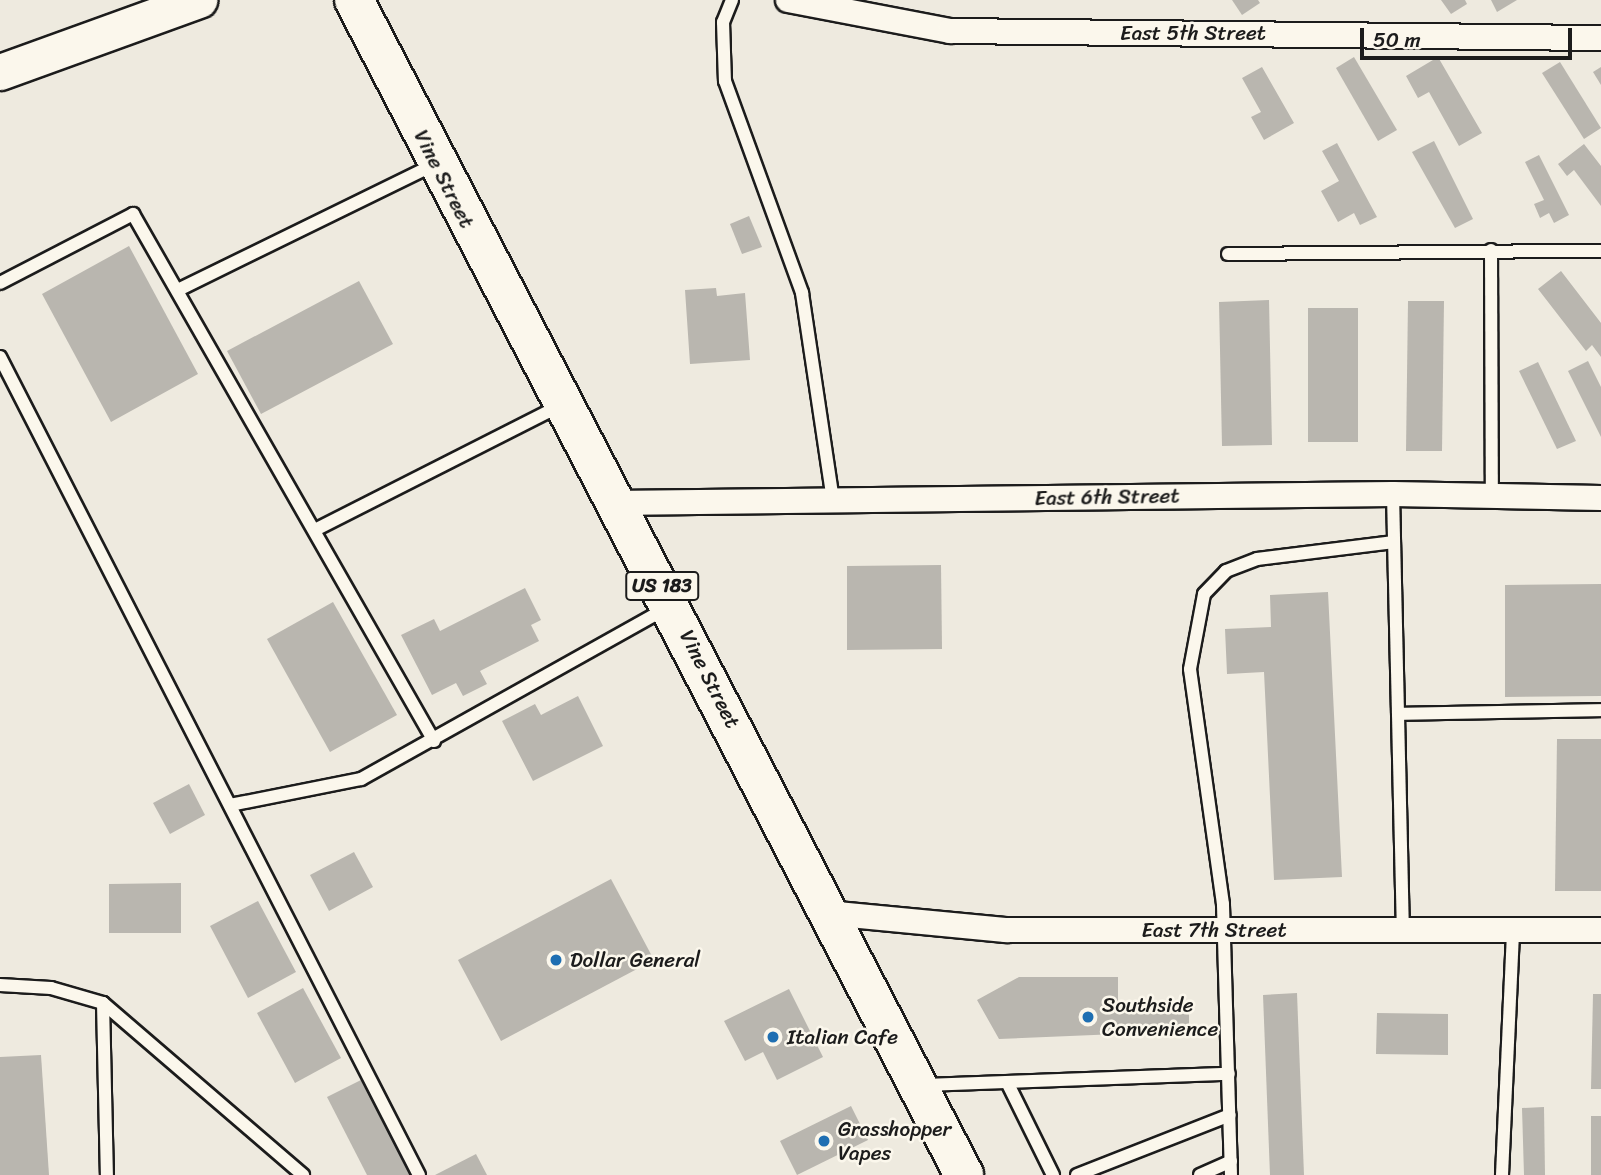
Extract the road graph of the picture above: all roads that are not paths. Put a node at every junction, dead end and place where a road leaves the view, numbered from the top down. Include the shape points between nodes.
1 (199, 0) edge
2 (354, 0) edge
3 (732, 0) edge
4 (788, 0) edge
5 (1601, 38) edge
6 (0, 72) edge
7 (436, 164) junction
8 (1491, 250) junction
9 (1601, 251) edge
10 (1228, 254) dead end
11 (0, 283) edge
12 (180, 289) junction
13 (0, 357) edge
14 (561, 404) junction
15 (1393, 494) junction
16 (1492, 497) junction
17 (1601, 498) edge
18 (833, 500) junction
19 (612, 503) junction
20 (315, 530) junction
21 (1394, 542) junction
22 (673, 605) junction
23 (1601, 710) edge
24 (1398, 714) junction
25 (434, 741) junction
26 (230, 805) junction
27 (828, 914) junction
28 (1223, 930) junction
29 (1403, 930) junction
30 (1513, 930) junction
31 (1601, 930) edge
32 (0, 985) edge
33 (103, 1003) junction
34 (1229, 1074) junction
35 (1007, 1082) junction
36 (917, 1085) junction
37 (1230, 1115) junction
38 (1231, 1161) junction
39 (107, 1175) edge
40 (303, 1175) edge
41 (419, 1175) edge
42 (964, 1175) edge
43 (1054, 1175) edge
44 (1077, 1175) edge
45 (1200, 1175) edge
46 (1231, 1175) edge
47 (1503, 1175) edge

1 - 6 main road
2 - 7 main road, Vine Street / US 183
3 - 18 lane via 723,22 725,81 802,293
4 - 5 street, East 5th Street via 950,32
7 - 12 lane
7 - 14 main road, Vine Street / US 183
8 - 9 lane
8 - 10 lane
8 - 16 lane
11 - 12 lane via 133,214
12 - 20 lane
13 - 26 lane
14 - 19 main road, Vine Street / US 183
14 - 20 lane
15 - 16 street, East 6th Street
15 - 18 street, East 6th Street
15 - 21 lane
16 - 17 street, East 6th Street
18 - 19 street, East 6th Street
19 - 22 main road, Vine Street / US 183
20 - 25 lane
21 - 24 lane
21 - 28 lane via 1257,559 1226,571 1204,594 1190,669
22 - 25 lane via 583,650
22 - 27 main road, Vine Street / US 183
23 - 24 lane
24 - 29 lane
25 - 26 lane via 361,779
26 - 41 lane
27 - 28 street, East 7th Street via 1006,930
27 - 36 main road, Vine Street / US 183
28 - 29 street, East 7th Street
28 - 34 lane
29 - 30 street, East 7th Street
30 - 31 street, East 7th Street
30 - 47 lane
32 - 33 lane via 51,988
33 - 39 lane
33 - 40 lane
34 - 35 lane
34 - 37 lane
35 - 36 lane
35 - 43 lane
36 - 42 main road, Vine Street / US 183
37 - 38 lane
37 - 44 lane
38 - 45 lane
38 - 46 lane

